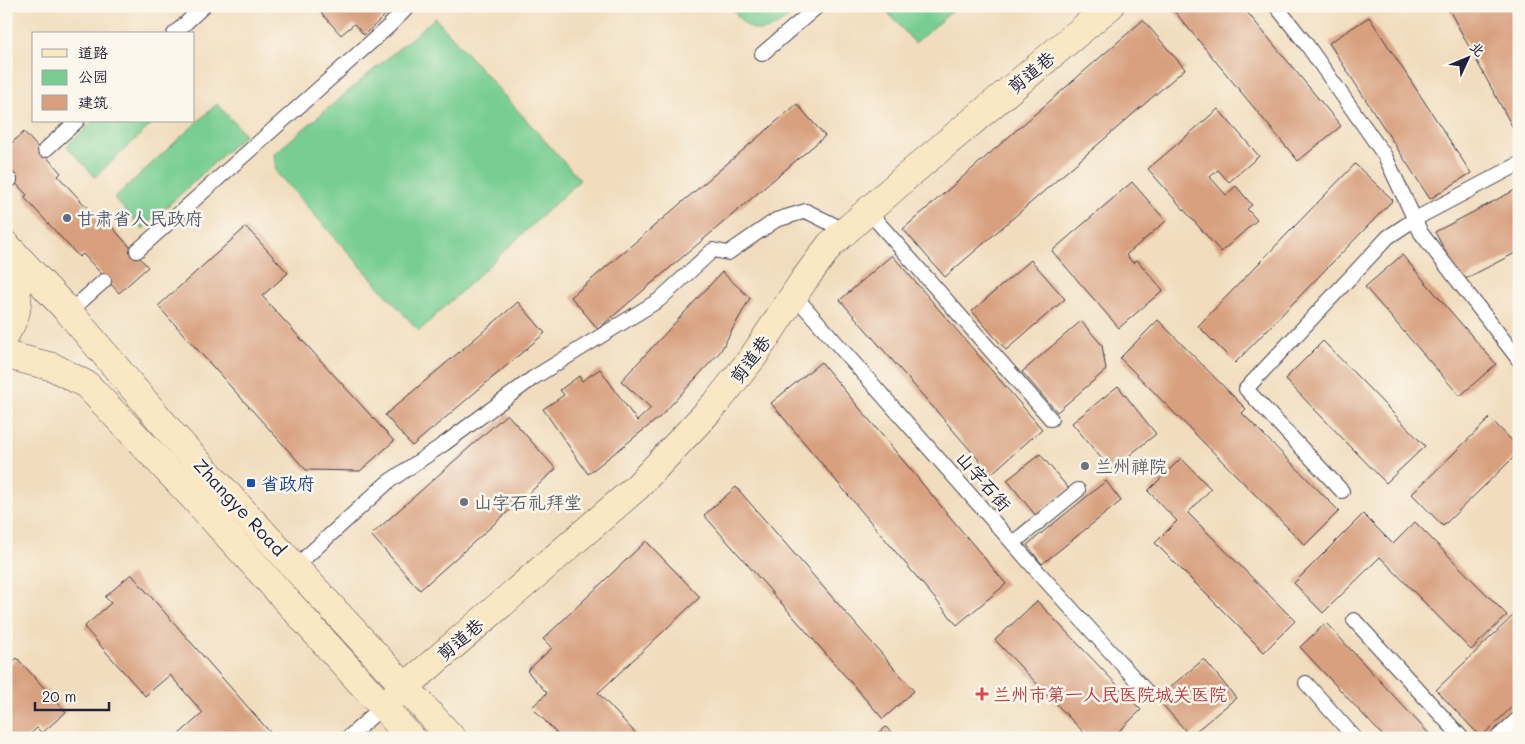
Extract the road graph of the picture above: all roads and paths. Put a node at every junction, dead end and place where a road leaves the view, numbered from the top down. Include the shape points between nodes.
1 (204, 6) edge
2 (408, 6) edge
3 (818, 6) edge
4 (1110, 6) edge
5 (1276, 6) edge
6 (176, 32) edge
7 (762, 54) dead end
8 (75, 122) edge
9 (45, 150) dead end
10 (1519, 164) edge
11 (868, 211) junction
12 (1415, 219) junction
13 (846, 231) junction
14 (6, 245) edge
15 (138, 251) dead end
16 (6, 270) edge
17 (104, 281) dead end
18 (794, 295) junction
19 (74, 319) junction
20 (6, 333) edge
21 (6, 355) edge
22 (1519, 360) edge
23 (1051, 420) dead end
24 (1078, 490) dead end
25 (1342, 491) dead end
26 (1013, 543) junction
27 (295, 567) junction
28 (1354, 620) dead end
29 (1306, 683) dead end
30 (404, 688) junction
31 (1146, 691) dead end
32 (383, 706) junction
33 (1519, 718) edge
34 (348, 738) edge
35 (411, 738) edge
36 (452, 738) edge
37 (1356, 738) edge
38 (1462, 738) edge
39 (1498, 738) edge

1 - 6 lane
2 - 15 lane
3 - 7 lane
4 - 11 main road, 剪道巷
5 - 12 lane via 1385,156
8 - 9 lane
10 - 12 lane
11 - 13 main road, 剪道巷
11 - 23 lane
12 - 22 lane via 1421,233
12 - 25 lane via 1388,237 1246,389
13 - 18 main road, 剪道巷 via 830,245
13 - 27 lane via 806,211 776,220 728,253 713,250 659,300 534,378 388,482
14 - 19 main road
16 - 19 main road
16 - 20 main road via 18,293 18,308
17 - 19 lane
18 - 26 lane, 山字石街
18 - 30 main road, 剪道巷 via 753,357 717,402 637,487
19 - 27 main road, Zhangye Road via 173,434
21 - 32 main road via 53,367 86,385 194,498
24 - 26 lane
26 - 31 lane, 山字石街
27 - 30 main road, Zhangye Road
28 - 38 lane
29 - 37 lane
30 - 32 main road, 剪道巷
30 - 36 main road, Zhangye Road
32 - 34 lane
32 - 35 main road
33 - 39 lane

